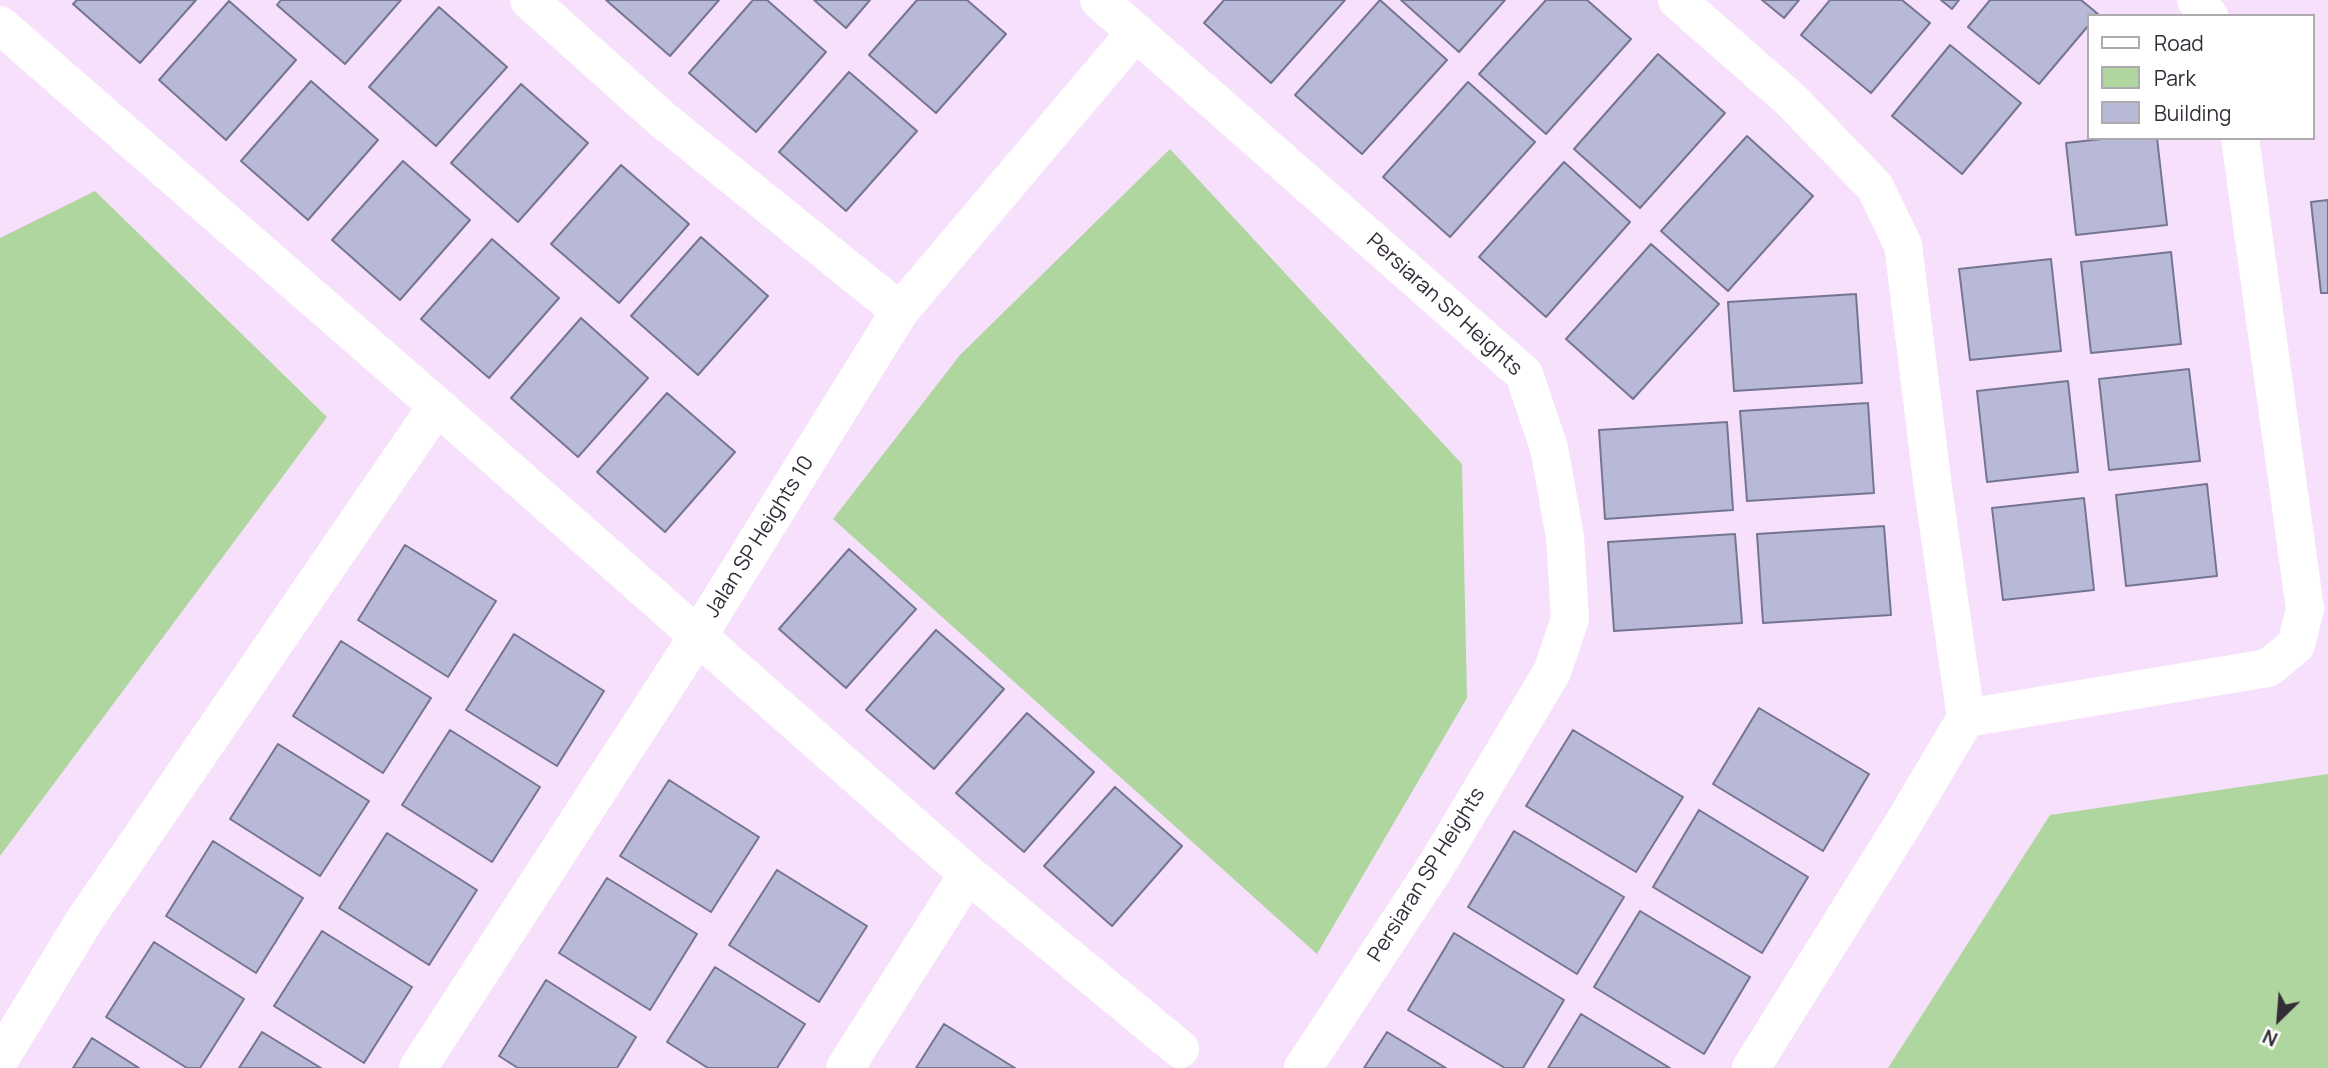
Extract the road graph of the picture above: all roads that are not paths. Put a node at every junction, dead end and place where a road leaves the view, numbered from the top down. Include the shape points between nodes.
1 (529, 0) edge
2 (1099, 0) edge
3 (1677, 0) edge
4 (2196, 0) edge
5 (2207, 14) edge
6 (0, 25) edge
7 (1136, 32) junction
8 (2240, 140) edge
9 (900, 311) junction
10 (437, 406) junction
11 (698, 636) junction
12 (1966, 718) junction
13 (968, 874) junction
14 (1180, 1049) dead end
15 (0, 1059) edge
16 (418, 1068) edge
17 (845, 1068) edge
18 (1303, 1068) edge
19 (1751, 1068) edge

1 - 9 street via 663,120
2 - 7 street, Persiaran SP Heights
3 - 12 street via 1791,100 1875,187 1903,245
4 - 5 street
6 - 10 street
7 - 9 street, Jalan SP Heights 10
7 - 18 street, Persiaran SP Heights via 1524,374 1549,448 1565,537 1570,618 1552,672 1436,866
8 - 12 street via 2305,609 2296,645 2268,668
9 - 11 street, Jalan SP Heights 10
10 - 11 street
10 - 15 street via 84,921
11 - 13 street
11 - 16 street, Jalan SP Heights 10
12 - 19 street
13 - 14 street
13 - 17 street

